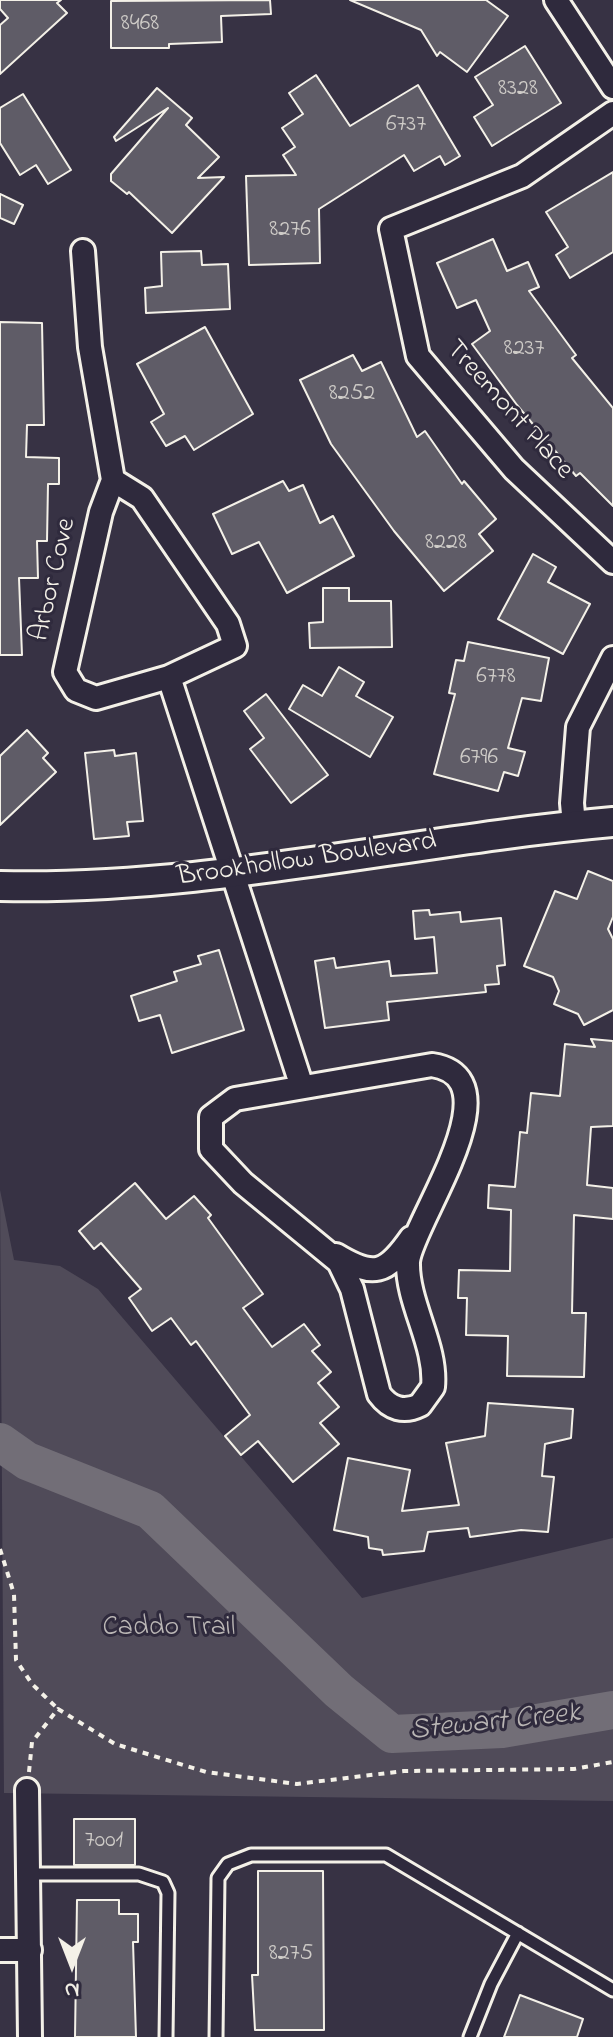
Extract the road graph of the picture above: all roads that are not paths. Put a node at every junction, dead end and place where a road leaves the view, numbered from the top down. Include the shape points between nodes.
1 (556, 0) edge
2 (613, 87) edge
3 (613, 113) edge
4 (83, 251) dead end
5 (113, 480) junction
6 (613, 562) edge
7 (613, 658) edge
8 (169, 677) junction
9 (613, 822) edge
10 (574, 825) junction
11 (232, 872) junction
12 (0, 886) edge
13 (302, 1087) junction
14 (421, 1224) junction
15 (319, 1244) junction
16 (27, 1790) road end
17 (29, 1874) junction
18 (518, 1933) junction
19 (0, 1950) edge
20 (30, 1950) junction
21 (613, 1990) edge
22 (30, 2037) edge
23 (166, 2037) edge
24 (216, 2037) edge
25 (470, 2037) edge

1 - 2 street
3 - 6 street, Treemont Place via 522,176 391,229 418,356 514,469
4 - 5 street, Arbor Cove via 90,347
5 - 8 street, Arbor Cove via 142,498 228,624 235,646
5 - 8 street, Arbor Cove via 65,672 76,690 96,698
7 - 10 street via 578,727
8 - 11 street
9 - 10 street, Brookhollow Boulevard
10 - 11 street, Brookhollow Boulevard
11 - 12 street, Brookhollow Boulevard via 103,886
11 - 13 street
13 - 14 street via 425,1066 453,1073 464,1092 459,1135 450,1168
13 - 15 street via 235,1099 211,1117 211,1149 243,1183
14 - 15 street via 393,1261 375,1270 360,1269
14 - 15 street via 411,1247 409,1272 434,1383 427,1399 412,1409 394,1408 379,1394 350,1282 339,1262
16 - 17 street
17 - 20 street
17 - 23 lane via 139,1874 163,1882 168,1893
18 - 21 lane
18 - 24 lane via 386,1855 251,1855 228,1864 218,1878
18 - 25 lane
19 - 20 street
20 - 22 street

